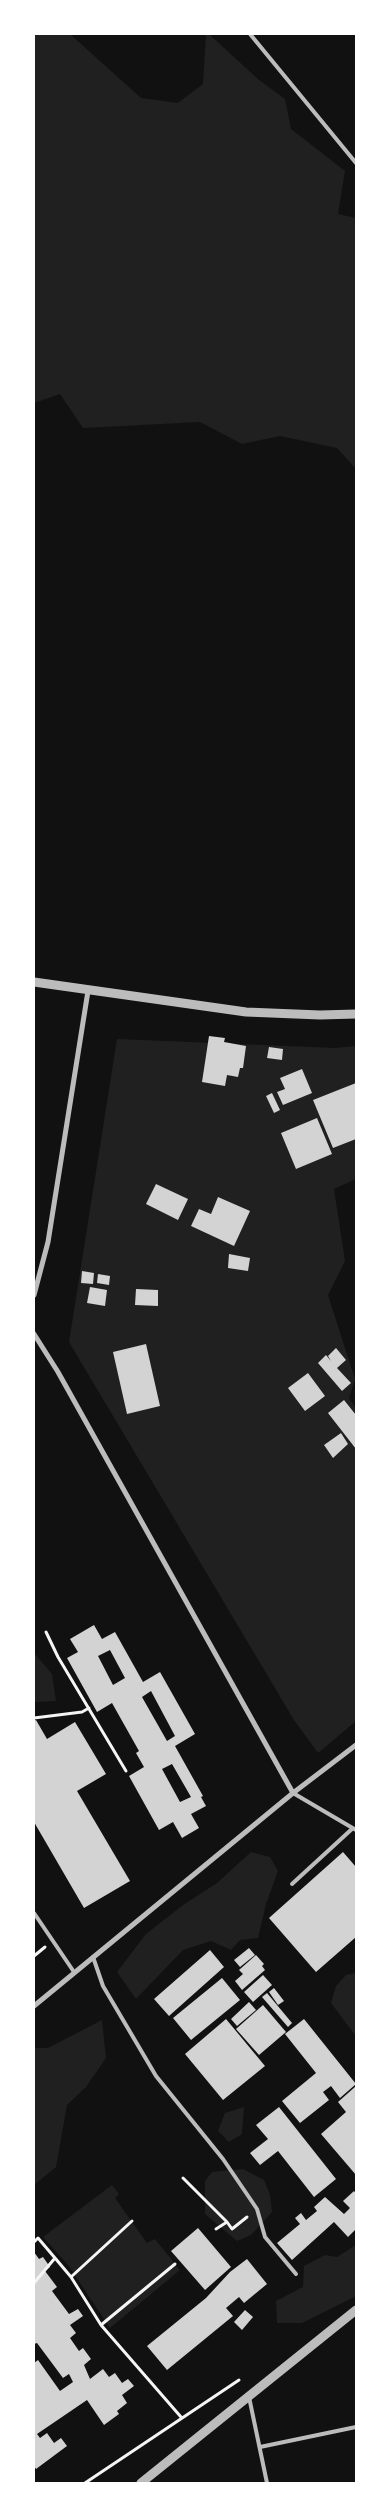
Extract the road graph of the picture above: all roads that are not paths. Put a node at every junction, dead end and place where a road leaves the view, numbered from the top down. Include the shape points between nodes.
1 (250, 34) edge
2 (356, 163) edge
3 (34, 982) edge
4 (88, 991) junction
5 (356, 1014) edge
6 (34, 1295) edge
7 (34, 1334) edge
8 (356, 1745) edge
9 (293, 1793) junction
10 (355, 1829) edge
11 (292, 1884) dead end
12 (34, 1913) edge
13 (93, 1957) junction
14 (74, 1972) junction
15 (34, 2006) edge
16 (296, 2274) dead end
17 (356, 2310) edge
18 (249, 2396) junction
19 (356, 2427) edge
20 (260, 2447) junction
21 (141, 2483) edge
22 (267, 2483) edge

1 - 2 lane
3 - 4 street
4 - 5 street via 246,1012
4 - 6 street via 48,1242
7 - 9 street
8 - 9 street
9 - 10 lane
9 - 13 street
10 - 11 lane
12 - 14 lane
13 - 14 street
13 - 16 lane via 103,1986 156,2076 223,2159 257,2209 265,2237
14 - 15 street
17 - 18 street
18 - 20 lane
18 - 21 street
19 - 20 lane
20 - 22 lane

